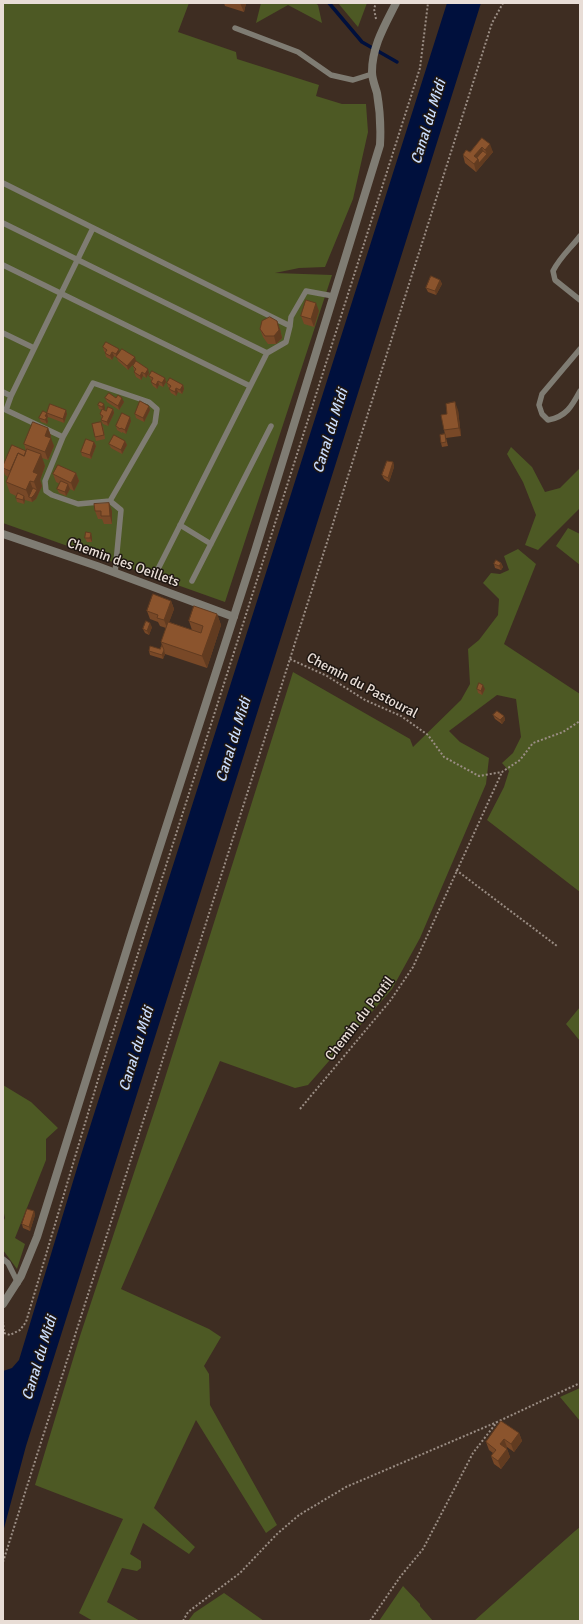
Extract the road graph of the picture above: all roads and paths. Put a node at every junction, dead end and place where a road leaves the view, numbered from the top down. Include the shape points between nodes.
1 (396, 3) edge
2 (428, 3) edge
3 (503, 3) edge
4 (235, 28) dead end
5 (372, 74) junction
6 (3, 183) edge
7 (3, 223) edge
8 (93, 228) junction
9 (580, 236) edge
10 (77, 260) junction
11 (3, 265) edge
12 (61, 294) junction
13 (334, 296) junction
14 (580, 300) edge
15 (290, 326) junction
16 (3, 334) edge
17 (34, 348) junction
18 (580, 349) edge
19 (267, 354) junction
20 (250, 386) junction
21 (580, 391) edge
22 (3, 392) edge
23 (11, 396) junction
24 (271, 426) dead end
25 (64, 437) junction
26 (110, 501) junction
27 (180, 525) junction
28 (3, 534) edge
29 (211, 544) junction
30 (158, 569) dead end
31 (115, 573) junction
32 (192, 581) dead end
33 (234, 617) junction
34 (290, 659) junction
35 (580, 721) edge
36 (502, 772) junction
37 (456, 870) junction
38 (557, 946) dead end
39 (300, 1110) dead end
40 (3, 1259) edge
41 (18, 1283) junction
42 (3, 1304) edge
43 (3, 1321) edge
44 (580, 1383) edge
45 (497, 1422) junction
46 (3, 1562) edge
47 (182, 1621) edge
48 (370, 1621) edge

1 - 5 street via 376,44
2 - 43 path via 420,68 100,1073 26,1322 20,1330 10,1335 4,1333
3 - 34 path via 492,23
4 - 5 lane via 298,52 331,75 353,80
5 - 13 street via 381,121 380,145
6 - 8 lane
7 - 10 lane
8 - 10 lane
8 - 15 lane
9 - 14 lane via 559,259 553,271 555,280
10 - 12 lane
10 - 19 lane
11 - 12 lane
12 - 17 lane
12 - 20 lane
13 - 15 lane via 306,291 291,318
13 - 33 street
15 - 19 lane via 286,342
16 - 17 lane
17 - 23 lane
18 - 21 lane via 542,394 539,405 542,414 548,420 557,418 571,407
19 - 20 lane
20 - 27 lane
22 - 23 lane
23 - 25 lane via 6,410
24 - 29 lane
25 - 26 lane via 45,481 46,491 78,504
25 - 26 lane via 93,383 149,402 157,409 155,423
26 - 31 lane via 121,510
27 - 29 lane
27 - 30 lane
28 - 31 street, Chemin des Oeillets
29 - 32 lane
31 - 33 street, Chemin des Oeillets
33 - 41 street via 37,1238
34 - 36 path, Chemin du Pastoural via 327,676 365,700 401,716 428,735 444,757 460,766 479,776
34 - 46 path
35 - 36 path, Chemin du Pastoural via 563,732 533,743 520,760
36 - 37 path, Chemin du Pontil
37 - 38 path
37 - 39 path, Chemin du Pontil via 413,966 390,1002
40 - 41 lane via 8,1263
41 - 42 street
44 - 45 path
45 - 47 path via 346,1487 299,1515 240,1572 188,1612
45 - 48 path via 473,1453 424,1549

